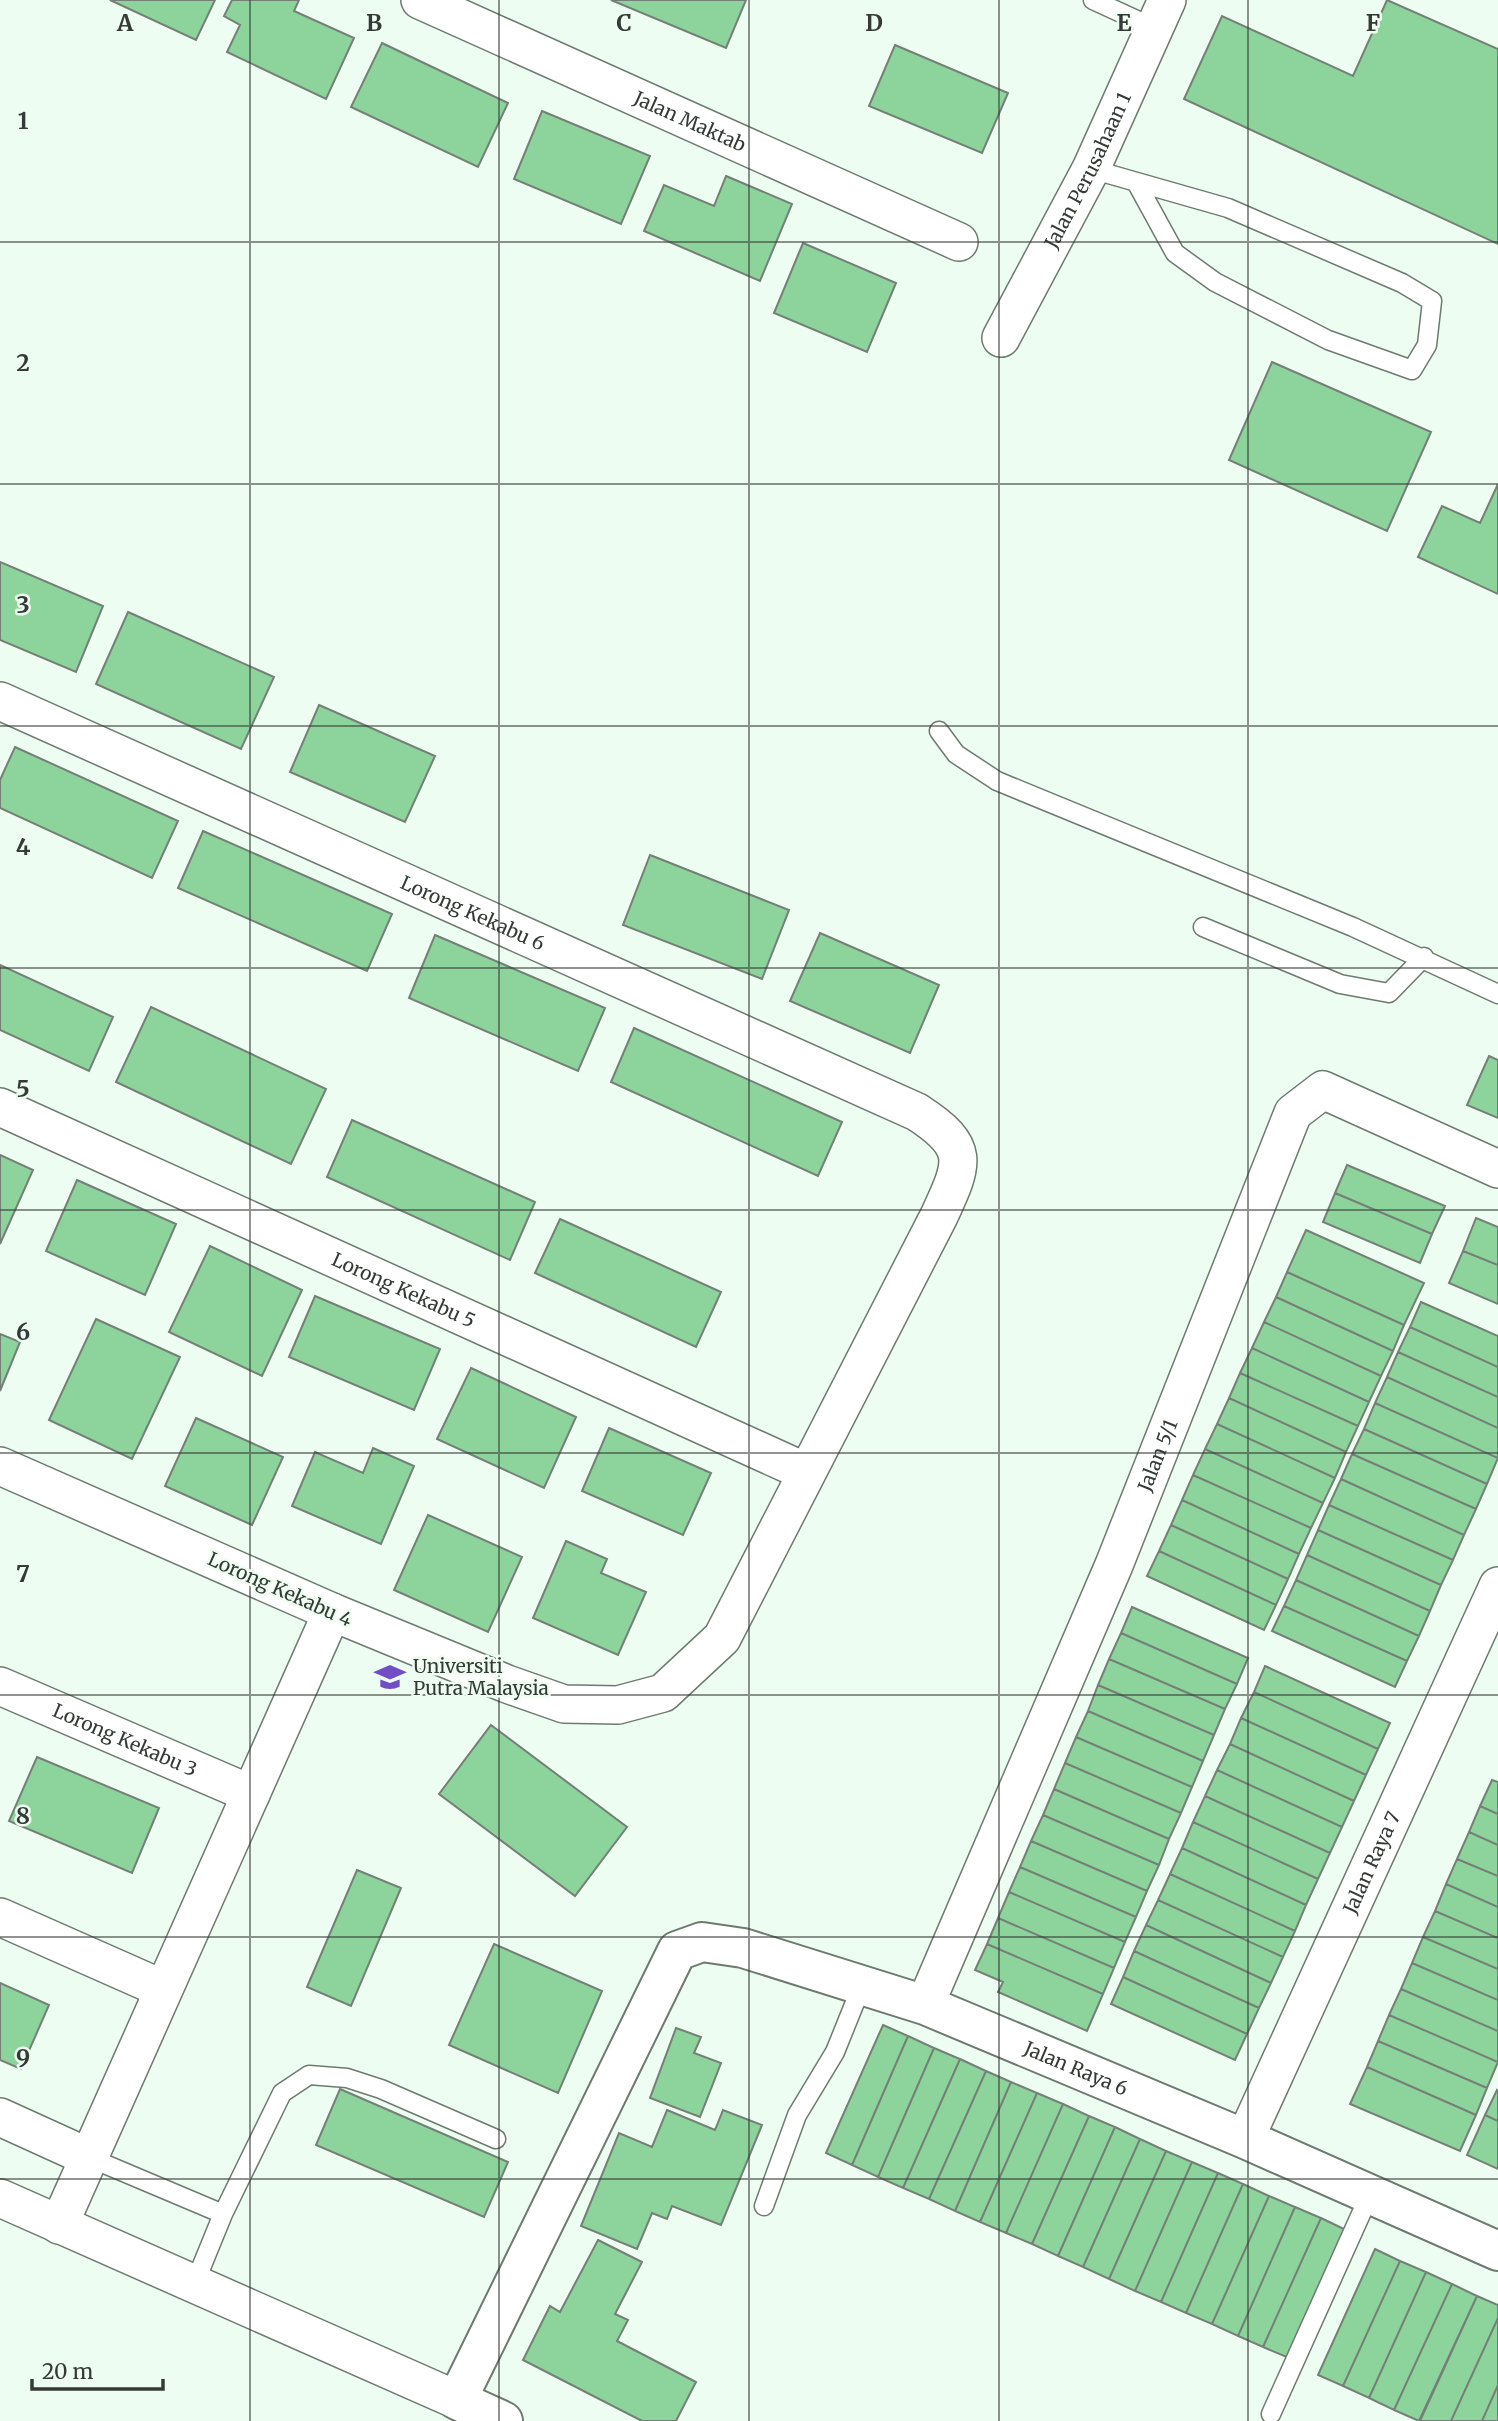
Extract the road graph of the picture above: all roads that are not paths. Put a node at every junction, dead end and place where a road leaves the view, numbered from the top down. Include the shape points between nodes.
1 (420, 0) edge
2 (1093, 0) edge
3 (1160, 14) edge
4 (1091, 169) junction
5 (1136, 182) junction
6 (959, 242) dead end
7 (1001, 338) dead end
8 (0, 701) edge
9 (939, 731) dead end
10 (1203, 927) dead end
11 (1424, 957) junction
12 (1498, 993) edge
13 (0, 1107) edge
14 (944, 1129) joint
15 (1498, 1169) edge
16 (0, 1466) edge
17 (806, 1472) junction
18 (1498, 1586) edge
19 (332, 1612) junction
20 (0, 1686) edge
21 (251, 1794) junction
22 (0, 1917) edge
23 (862, 1985) junction
24 (163, 1989) junction
25 (925, 2005) junction
26 (0, 2117) edge
27 (496, 2138) dead end
28 (1245, 2139) junction
29 (88, 2157) junction
30 (1370, 2194) junction
31 (0, 2198) edge
32 (764, 2206) dead end
33 (223, 2214) junction
34 (60, 2225) junction
35 (1498, 2251) edge
36 (194, 2285) junction
37 (457, 2400) junction
38 (1271, 2414) dead end
39 (503, 2421) edge

1 - 6 street, Jalan Maktab
2 - 3 lane
3 - 4 street, Jalan Perusahaan 1
4 - 5 lane
4 - 7 street, Jalan Perusahaan 1
5 - 5 lane via 1228,208 1402,283 1432,301 1427,345 1412,370 1328,340 1215,282 1175,254
8 - 14 street, Lorong Kekabu 6 via 917,1112
9 - 11 lane via 956,754 997,781
10 - 11 lane via 1340,984 1389,993
11 - 12 lane
13 - 17 street, Lorong Kekabu 5
14 - 17 street, Lorong Kekabu 4 via 959,1152 956,1179
15 - 25 street, Jalan 5/1 via 1323,1090 1293,1113 1114,1565
16 - 19 street, Lorong Kekabu 4
17 - 19 street, Lorong Kekabu 4 via 722,1638 663,1693 618,1706 564,1704
18 - 28 street, Jalan Raya 7
19 - 21 street
20 - 21 street, Lorong Kekabu 3
21 - 24 street
22 - 24 street
23 - 25 street, Jalan Raya 6
23 - 32 lane via 835,2052 797,2115
23 - 37 street, Jalan Raya 6 via 743,1948 702,1942 677,1951
24 - 29 street
25 - 28 street, Jalan Raya 6
26 - 29 street
27 - 33 lane via 381,2089 348,2078 309,2075 282,2094
28 - 30 street, Jalan Raya 6
29 - 33 lane
29 - 34 street
30 - 35 street, Jalan Raya 6
30 - 38 lane
31 - 34 street
33 - 36 lane
34 - 36 street
36 - 37 street
37 - 39 street

